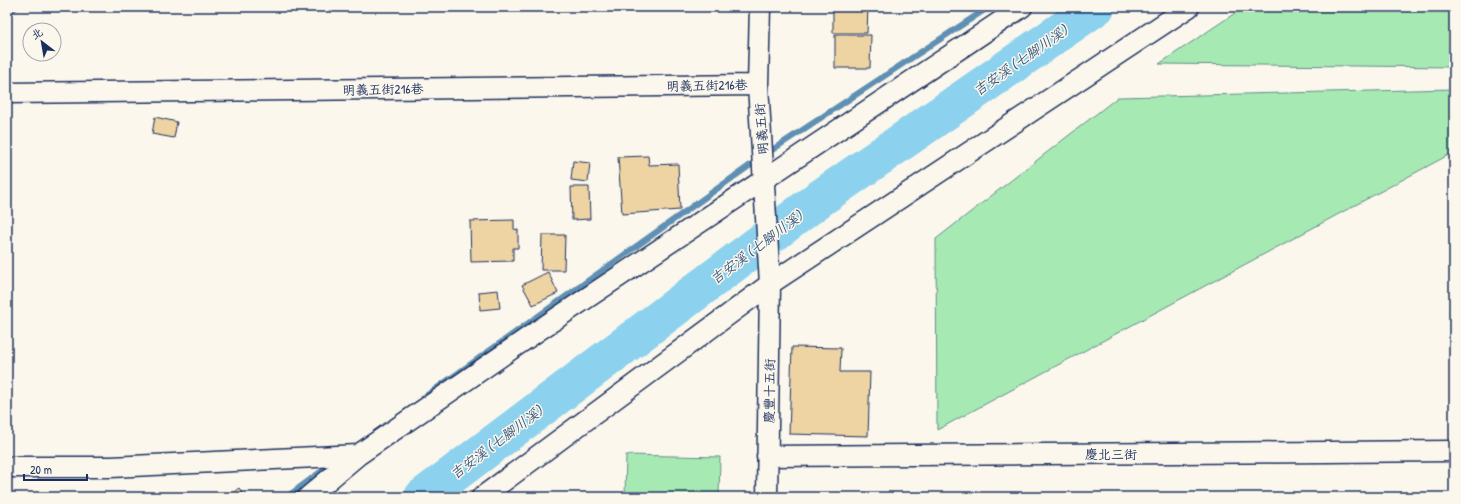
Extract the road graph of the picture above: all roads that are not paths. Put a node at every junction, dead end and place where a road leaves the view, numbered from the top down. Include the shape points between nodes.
1 (760, 7) edge
2 (1022, 7) edge
3 (1188, 7) edge
4 (758, 85) junction
5 (7, 93) edge
6 (764, 178) junction
7 (770, 284) junction
8 (1454, 451) edge
9 (358, 455) junction
10 (767, 456) junction
11 (7, 467) edge
12 (308, 497) edge
13 (482, 497) edge
14 (767, 497) edge

1 - 4 street, 明義五街
2 - 6 street
3 - 7 street
4 - 5 street, 明義五街216巷
4 - 6 street, 明義五街
6 - 7 street, 明義五街
6 - 9 street
7 - 10 street, 慶豐十五街
7 - 13 street
8 - 10 street, 慶北三街
9 - 11 street via 111,467
9 - 12 street
10 - 14 street, 慶豐十五街

